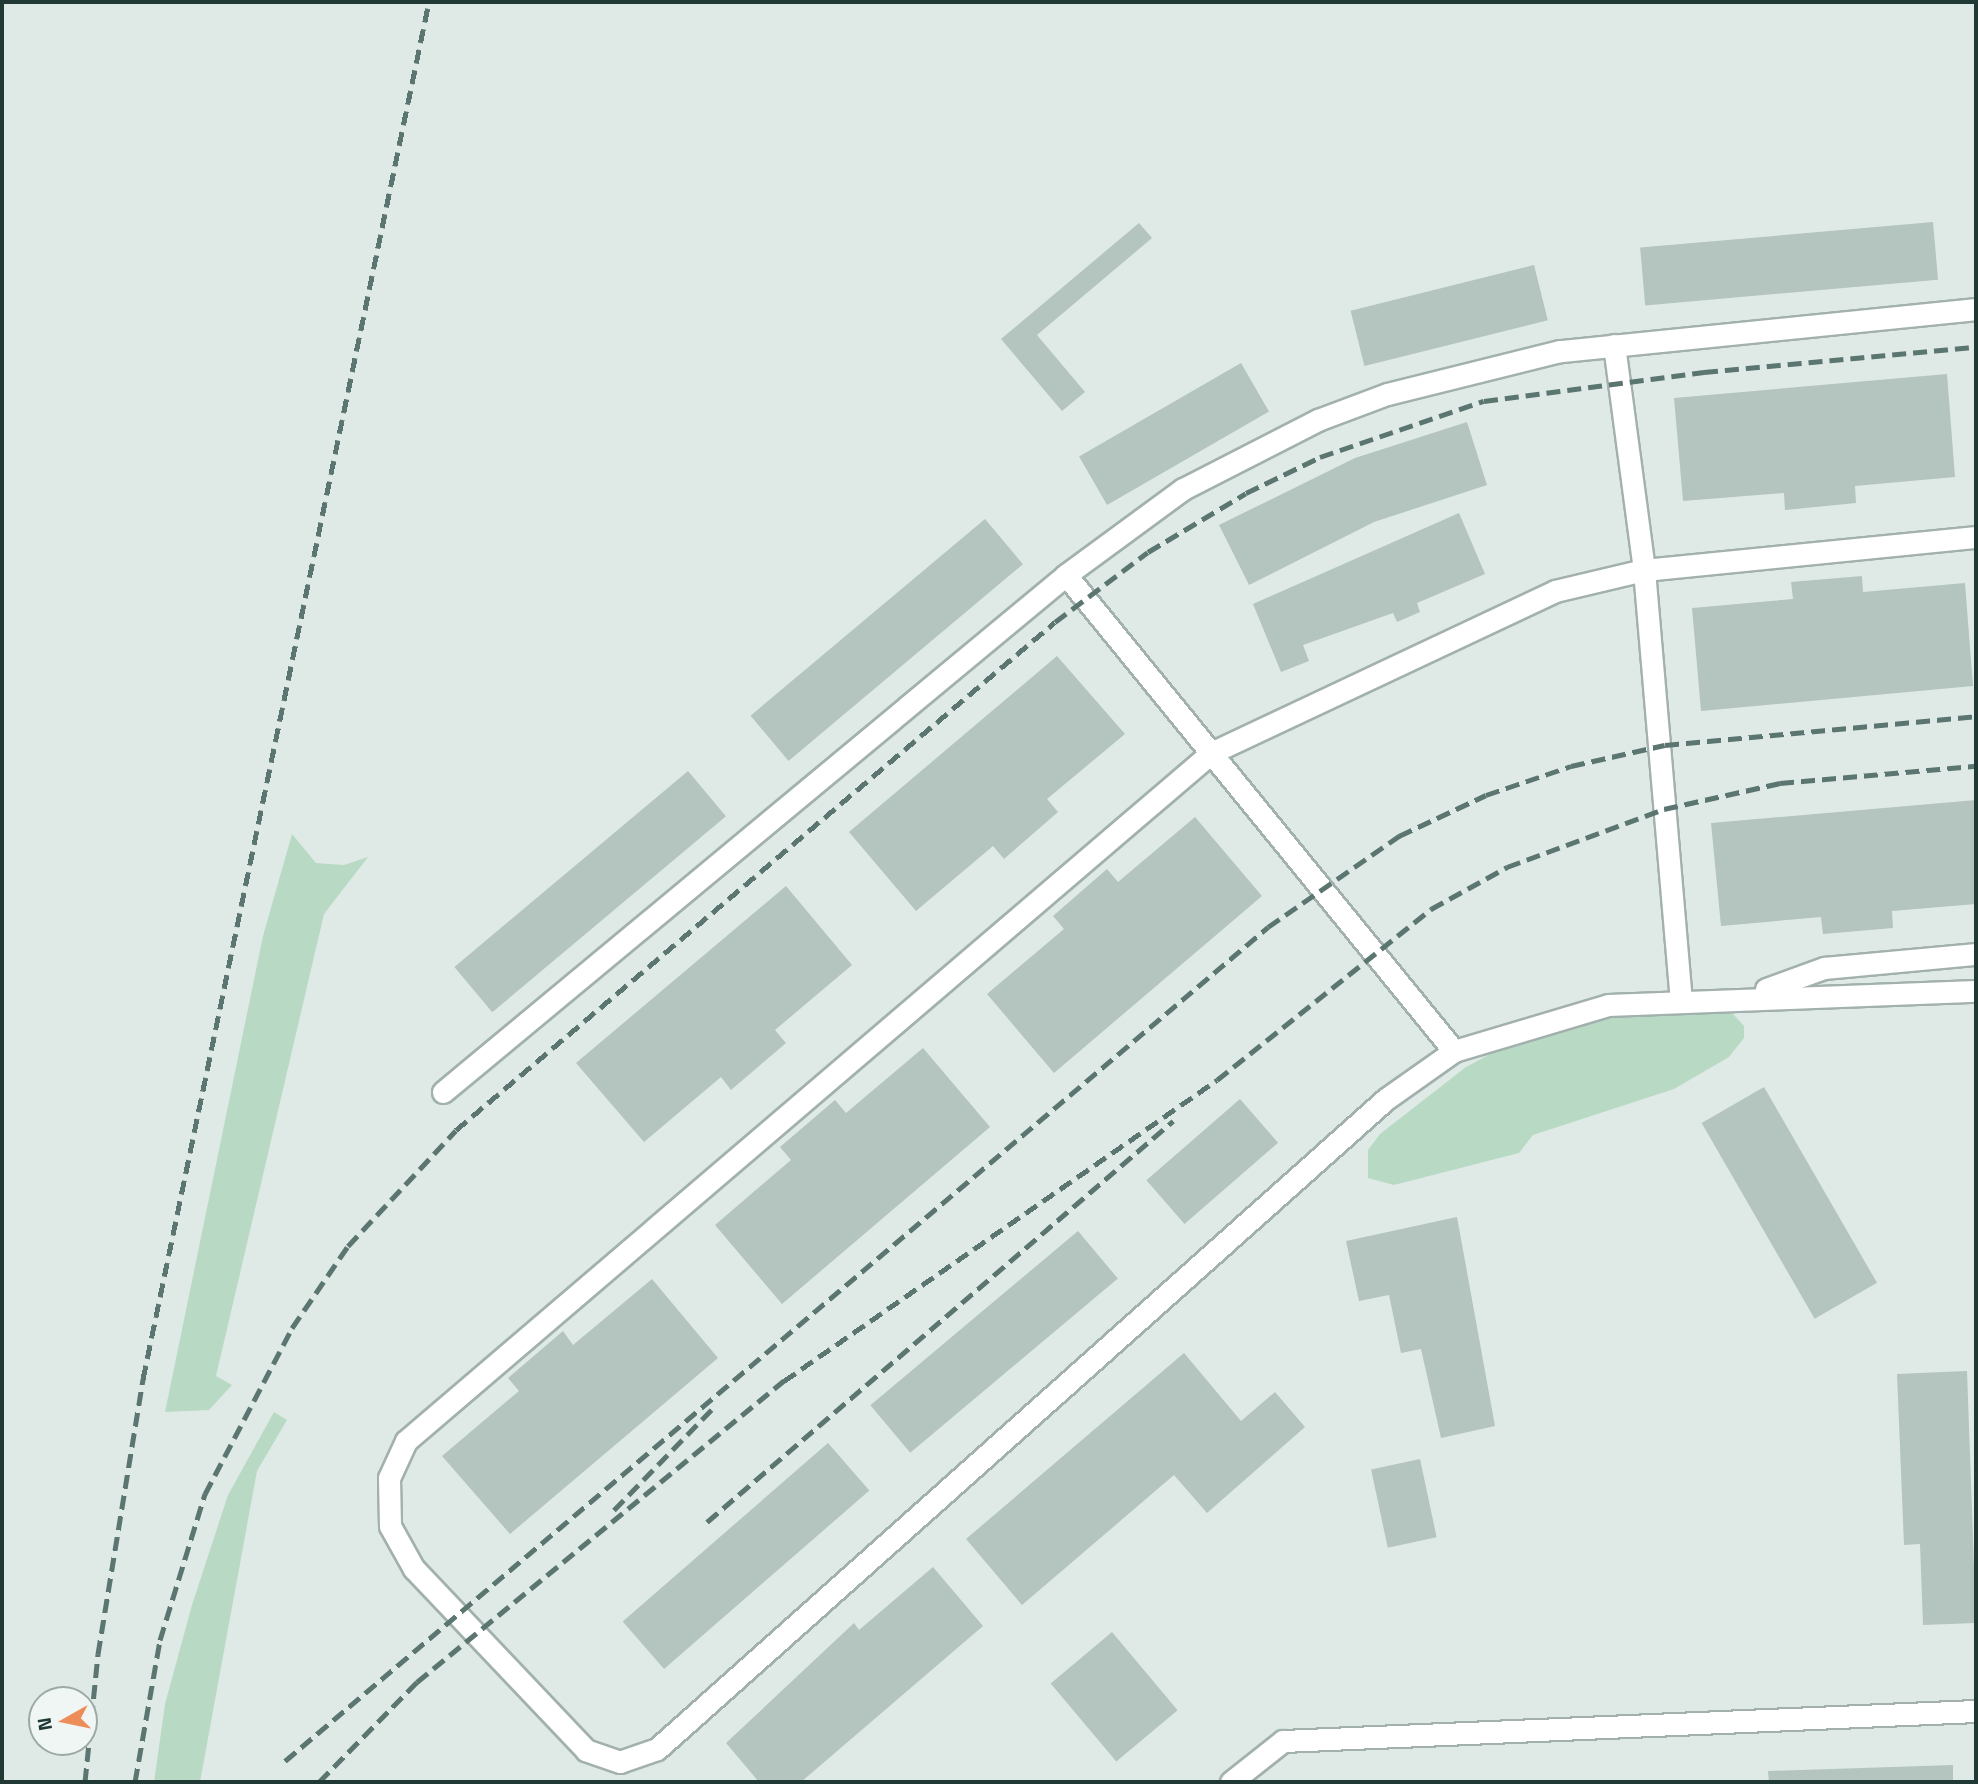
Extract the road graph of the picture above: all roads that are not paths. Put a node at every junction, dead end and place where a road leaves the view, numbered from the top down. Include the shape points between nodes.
1 (1976, 309) edge
2 (1614, 345) junction
3 (1976, 537) edge
4 (1644, 570) junction
5 (1066, 575) junction
6 (1211, 753) junction
7 (1976, 954) edge
8 (1976, 990) edge
9 (1748, 996) junction
10 (1681, 1000) junction
11 (1454, 1051) junction
12 (443, 1092) dead end
13 (1976, 1711) edge
14 (1231, 1782) edge

1 - 2 lane
2 - 4 lane
2 - 5 lane via 1483,368 1318,419 1183,489
3 - 4 lane
4 - 6 lane via 1555,592
4 - 10 lane
5 - 6 lane
5 - 12 lane
6 - 11 lane
6 - 11 lane via 406,1441 389,1478 390,1526 414,1569 586,1750 620,1762 657,1749 1386,1099
7 - 9 lane via 1824,968
8 - 9 lane
9 - 10 lane
10 - 11 lane via 1583,1009
13 - 14 lane via 1283,1741

